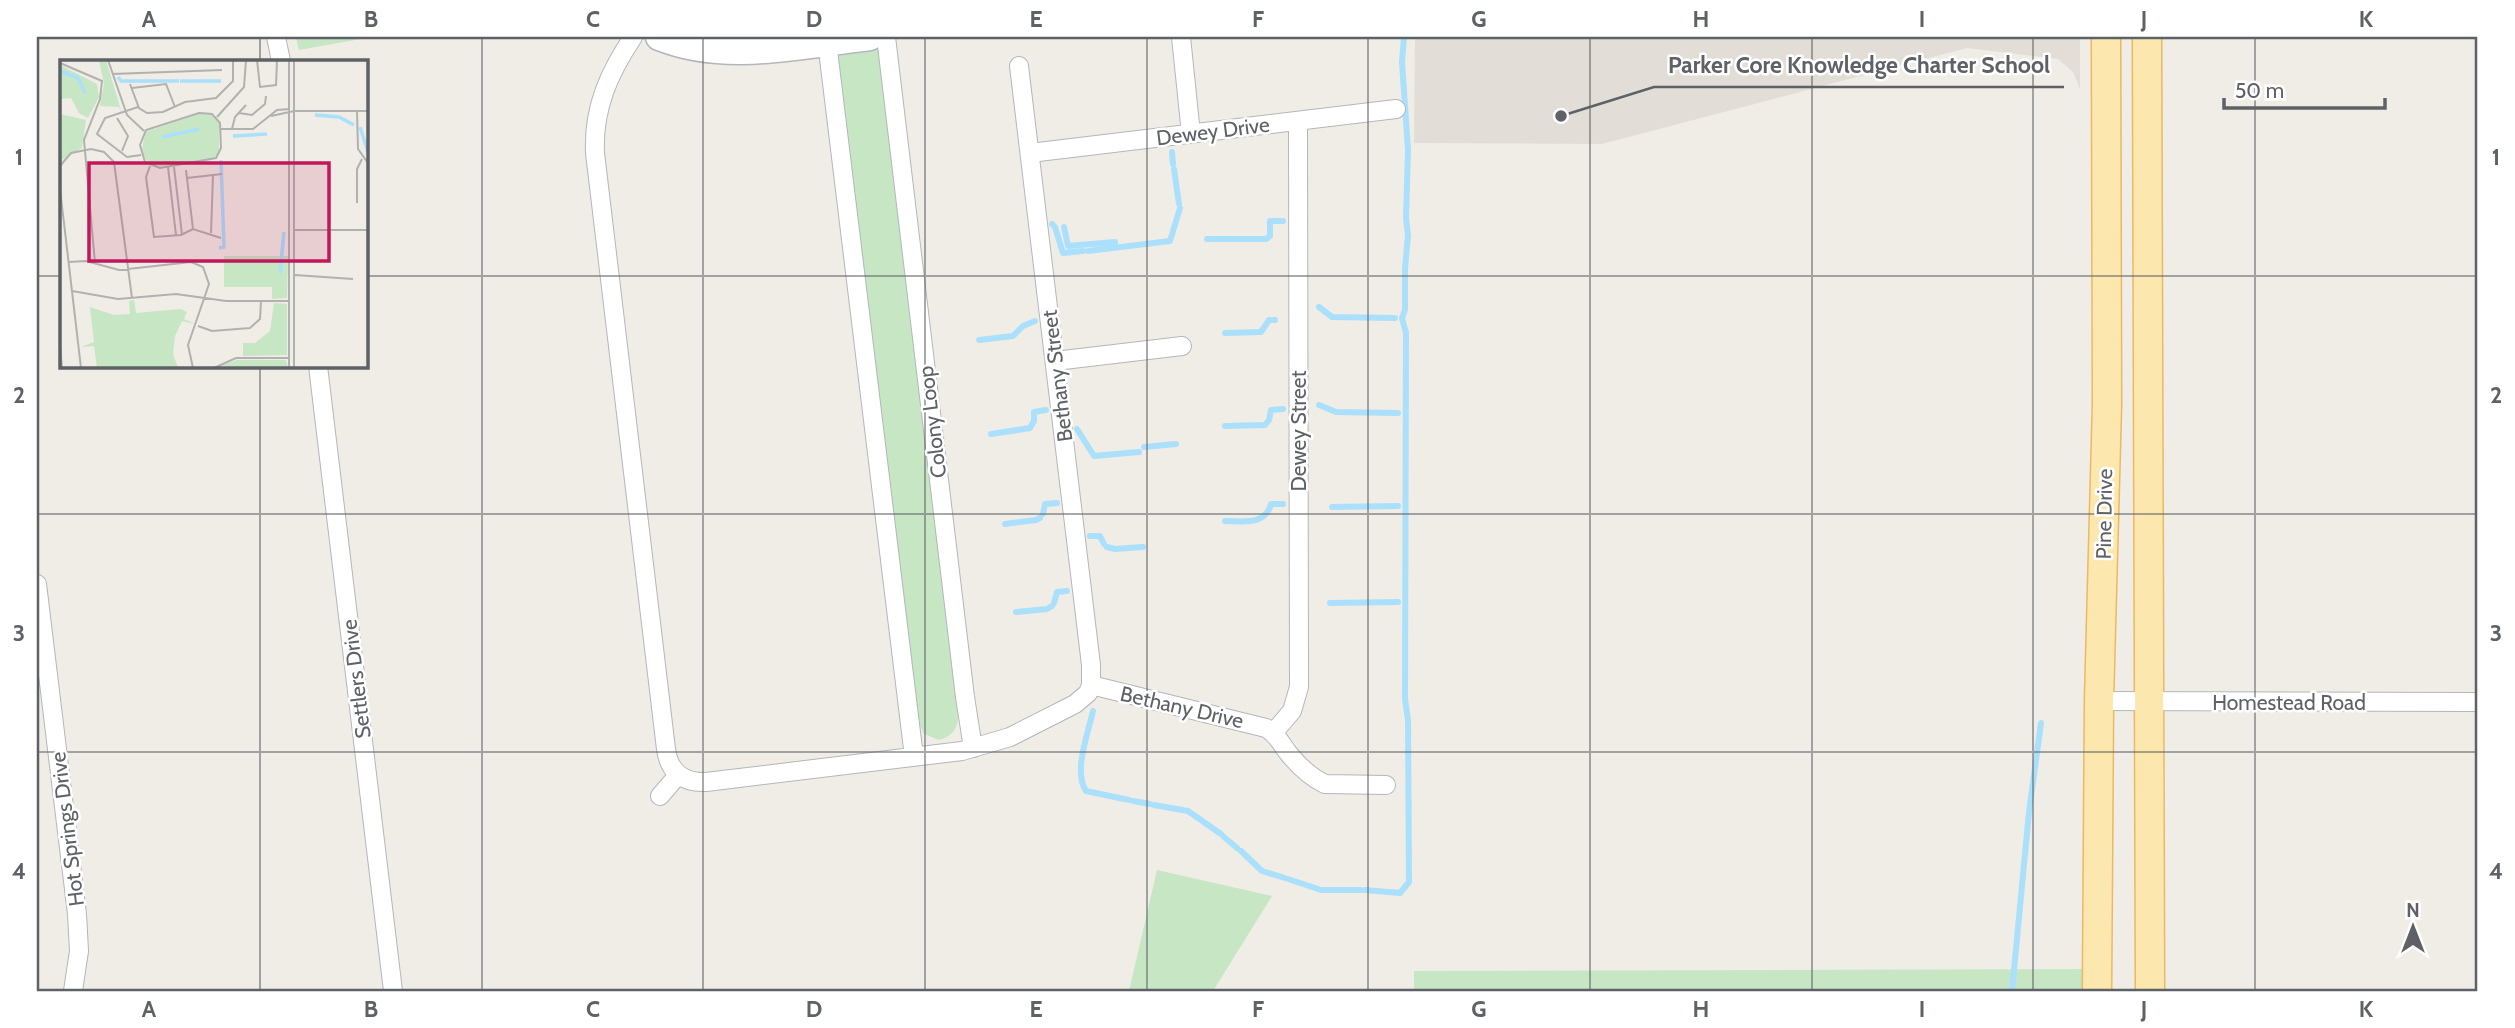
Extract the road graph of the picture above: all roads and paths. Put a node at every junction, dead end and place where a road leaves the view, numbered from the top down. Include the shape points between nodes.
1 (275, 37) edge
2 (634, 37) edge
3 (659, 37) edge
4 (870, 37) edge
5 (887, 37) edge
6 (1181, 37) edge
7 (2106, 37) edge
8 (2147, 37) edge
9 (827, 42) junction
10 (281, 60) edge
11 (1019, 66) dead end
12 (1396, 109) dead end
13 (1298, 121) junction
14 (1191, 134) junction
15 (1030, 153) junction
16 (1182, 346) dead end
17 (1055, 361) junction
18 (318, 368) edge
19 (37, 584) edge
20 (1091, 685) junction
21 (2099, 701) junction
22 (2149, 701) junction
23 (2478, 702) edge
24 (1273, 733) junction
25 (973, 748) junction
26 (914, 757) junction
27 (678, 775) junction
28 (1386, 785) dead end
29 (660, 796) dead end
30 (73, 991) edge
31 (394, 991) edge
32 (2097, 991) edge
33 (2150, 991) edge

1 - 10 street
2 - 27 street via 603,89 594,141 666,749
3 - 9 street via 729,51
4 - 9 street
5 - 25 street, Colony Loop
6 - 14 street
7 - 21 main road, Pine Drive via 2107,404
8 - 22 main road, Pine Drive
9 - 26 street
11 - 15 street, Bethany Street
12 - 13 street, Dewey Drive
13 - 14 street, Dewey Drive
13 - 24 street, Dewey Street via 1298,687 1292,712
14 - 15 street, Dewey Drive
15 - 17 street, Bethany Street
16 - 17 street
17 - 20 street, Bethany Street
18 - 31 street, Settlers Drive
19 - 30 street, Hot Springs Drive via 77,914 79,951
20 - 24 street, Bethany Drive via 1255,724
20 - 25 street, Bethany Drive via 1075,704 1010,737
21 - 22 street, Homestead Road
21 - 32 main road, Pine Drive
22 - 23 street, Homestead Road
22 - 33 main road, Pine Drive
24 - 28 street, Bethany Drive via 1320,782
25 - 26 street
26 - 27 street via 706,782
27 - 29 street

